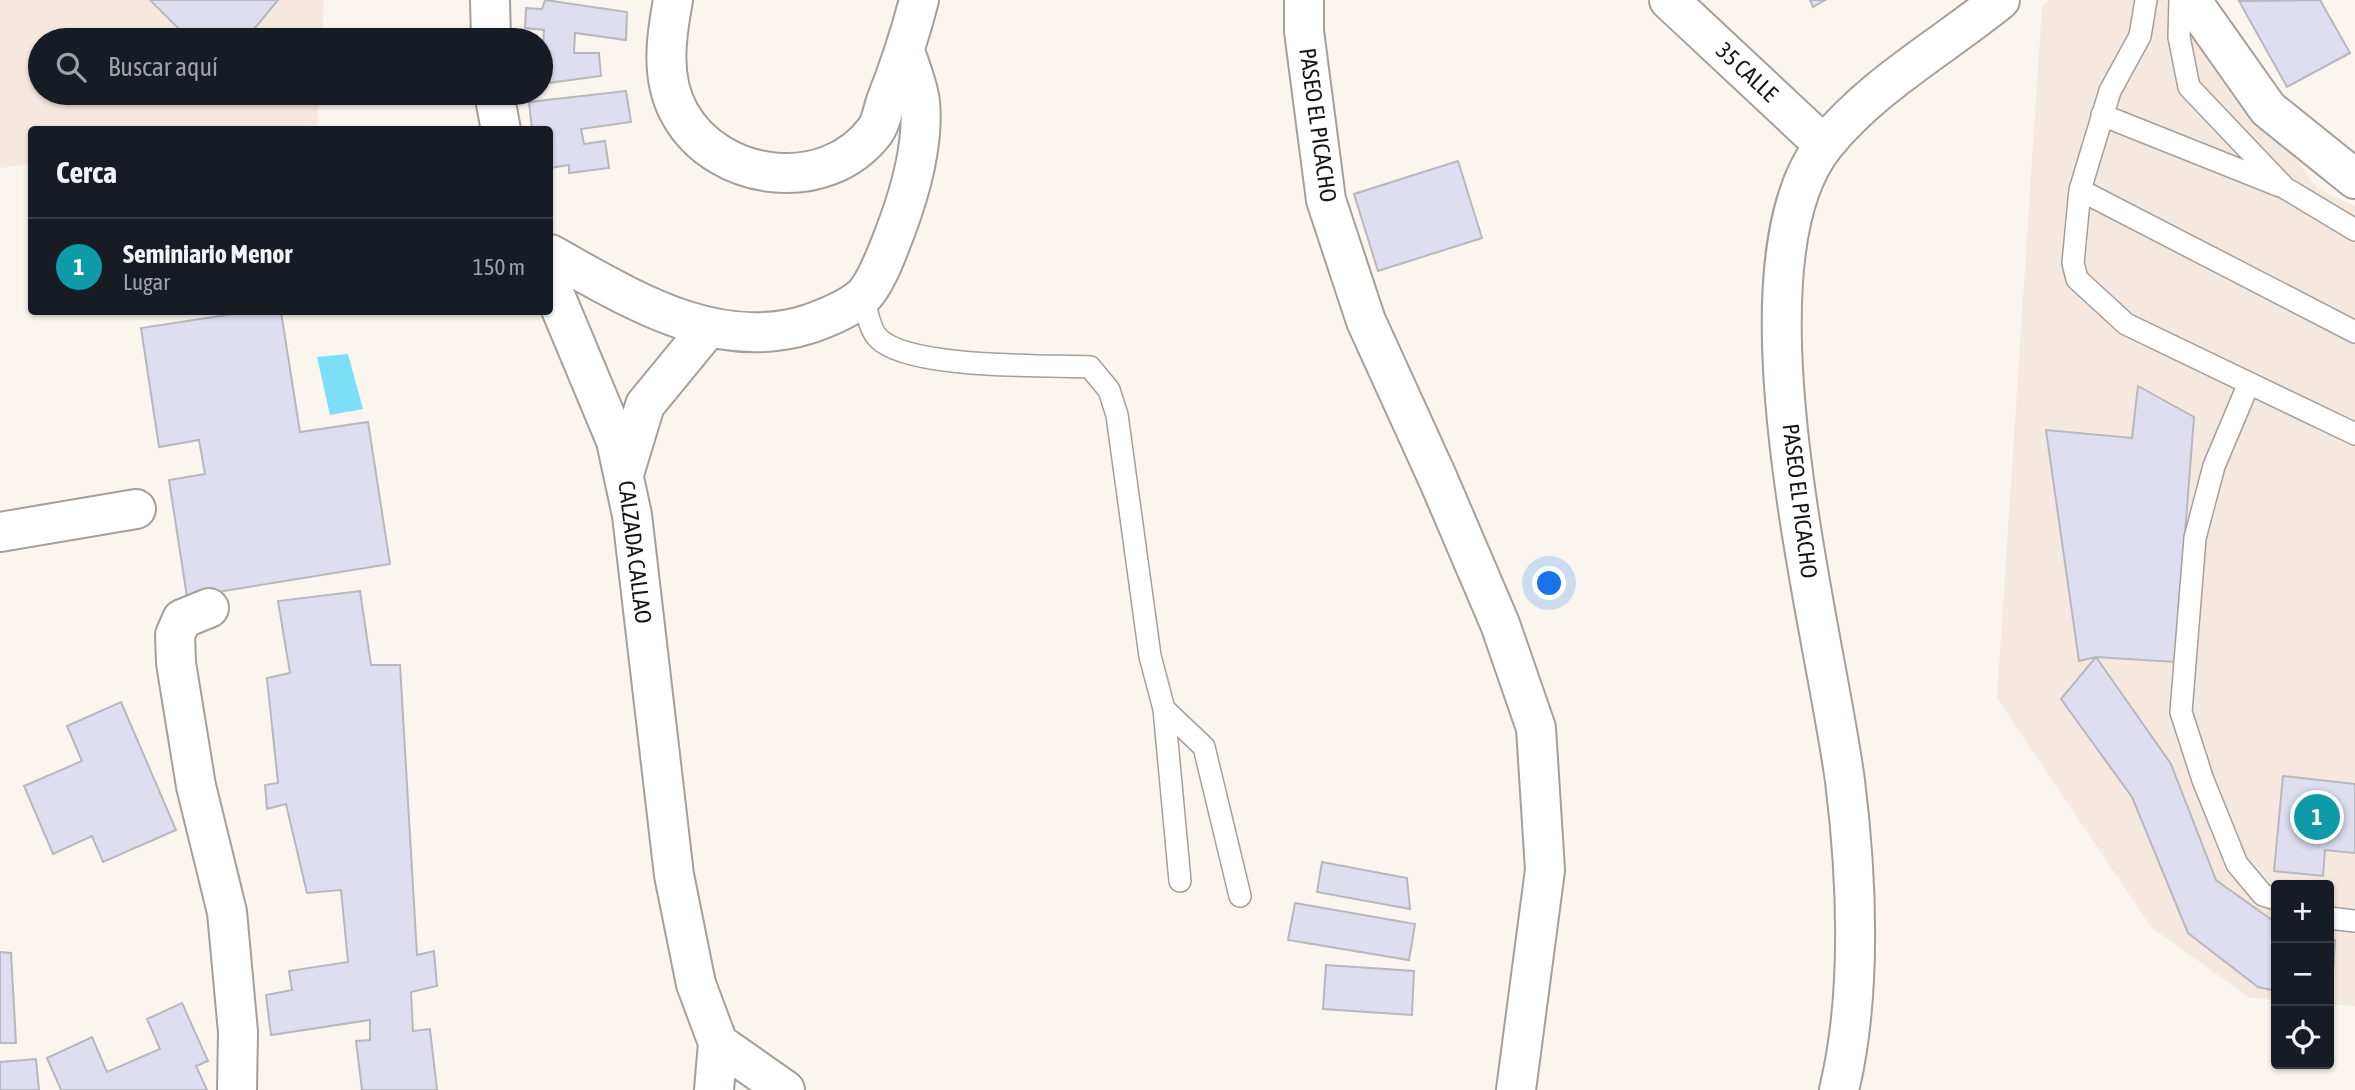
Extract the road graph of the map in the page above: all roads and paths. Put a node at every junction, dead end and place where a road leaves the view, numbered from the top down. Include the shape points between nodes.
1 (490, 0) edge
2 (673, 0) edge
3 (919, 0) edge
4 (1304, 0) edge
5 (1669, 0) edge
6 (2000, 0) edge
7 (2146, 0) edge
8 (2180, 0) edge
9 (2191, 0) edge
10 (491, 28) edge
11 (905, 51) junction
12 (496, 105) edge
13 (2102, 115) junction
14 (499, 126) edge
15 (1824, 145) junction
16 (2355, 179) edge
17 (2285, 188) junction
18 (2080, 190) junction
19 (2355, 230) edge
20 (553, 256) edge
21 (553, 290) edge
22 (863, 297) junction
23 (709, 327) junction
24 (2355, 332) edge
25 (2249, 383) junction
26 (2355, 434) edge
27 (624, 477) junction
28 (136, 509) dead end
29 (0, 531) edge
30 (209, 608) dead end
31 (1164, 709) junction
32 (1180, 881) dead end
33 (1240, 896) dead end
34 (2271, 897) edge
35 (2334, 919) edge
36 (2355, 921) edge
37 (718, 1043) junction
38 (237, 1090) edge
39 (714, 1090) edge
40 (785, 1090) edge
41 (1516, 1090) edge
42 (1839, 1090) edge

1 - 10 street
2 - 11 street via 666,66 679,113 696,138 728,162 761,171 798,173 831,165 855,149 876,130
3 - 11 street
4 - 41 street, PASEO EL PICACHO via 1304,30 1330,212 1366,321 1500,624 1536,728 1545,870
5 - 15 street, 35 CALLE
6 - 15 street, PASEO EL PICACHO via 1873,95
7 - 13 lane via 2140,36
8 - 17 lane via 2179,37 2189,87
9 - 16 street via 2268,109
11 - 22 street via 920,101 913,169 888,252
12 - 14 street
13 - 17 lane
13 - 18 lane
15 - 42 street, PASEO EL PICACHO via 1805,178 1786,233 1782,322 1791,470 1844,781 1855,908 1848,1053
17 - 19 lane
18 - 24 lane
18 - 25 lane via 2073,263 2084,288 2126,324
20 - 23 street via 642,304
21 - 27 street via 616,441
22 - 23 street via 828,318 793,329 743,332
22 - 31 lane via 876,336 894,351 943,360 1090,367 1109,390 1117,415 1150,656
23 - 27 street, CALZADA CALLAO via 645,405
25 - 26 lane
25 - 34 lane via 2214,466 2195,538 2181,712 2237,864 2263,895
27 - 37 street, CALZADA CALLAO via 674,875 696,984
28 - 29 street
30 - 38 street via 182,619 175,635 176,663 196,786 226,912 238,1032
31 - 32 lane
31 - 33 lane via 1204,747
35 - 36 lane
37 - 39 street, CALZADA CALLAO
37 - 40 street

